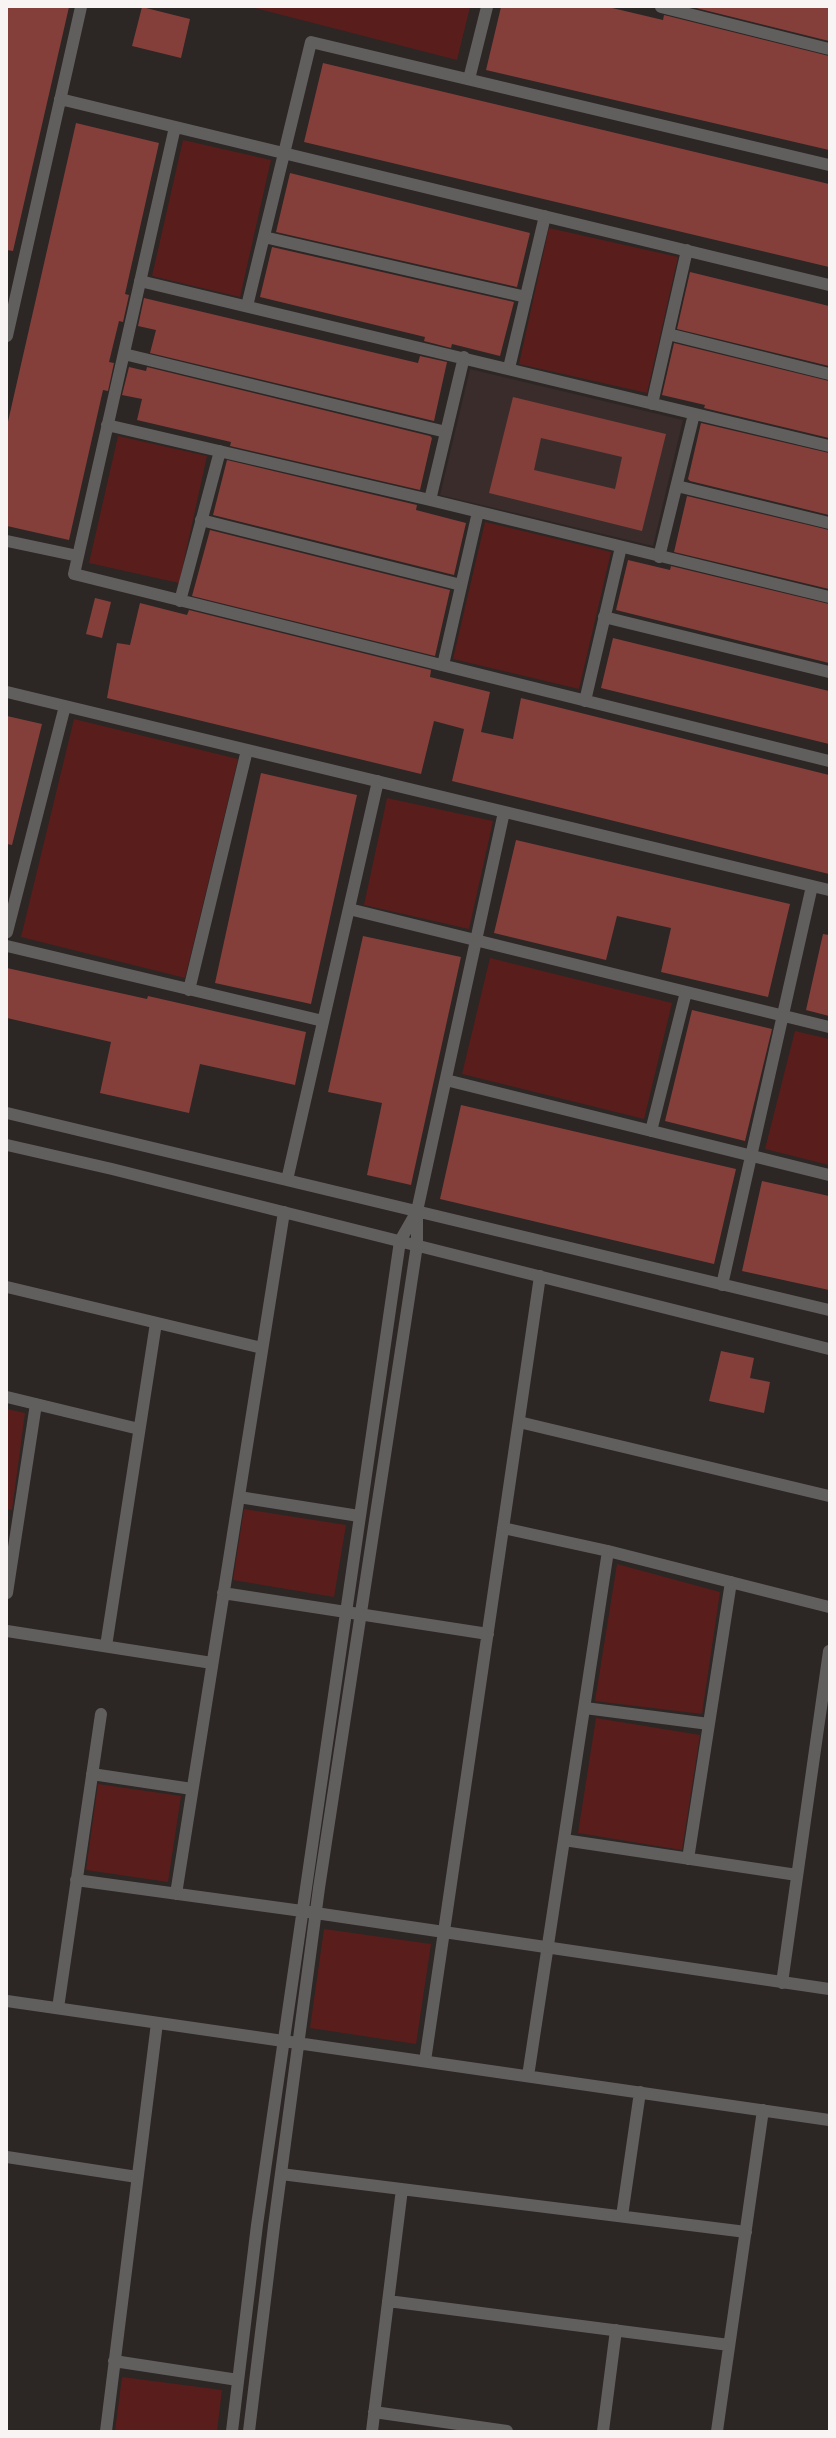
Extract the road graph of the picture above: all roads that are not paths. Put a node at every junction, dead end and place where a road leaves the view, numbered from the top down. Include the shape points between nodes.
1 (81, 7) edge
2 (487, 7) edge
3 (661, 7) edge
4 (829, 49) edge
5 (469, 79) junction
6 (60, 99) junction
7 (175, 127) junction
8 (284, 153) junction
9 (829, 165) edge
10 (545, 216) junction
11 (264, 237) junction
12 (687, 250) junction
13 (140, 281) junction
14 (829, 284) edge
15 (526, 297) junction
16 (248, 306) junction
17 (668, 334) junction
18 (7, 336) edge
19 (124, 354) junction
20 (464, 357) junction
21 (509, 368) junction
22 (829, 374) edge
23 (652, 404) junction
24 (694, 414) junction
25 (107, 425) junction
26 (446, 432) junction
27 (829, 446) edge
28 (220, 451) junction
29 (677, 486) junction
30 (430, 500) junction
31 (478, 512) junction
32 (201, 520) junction
33 (829, 523) edge
34 (7, 541) edge
35 (621, 547) junction
36 (78, 556) junction
37 (659, 557) junction
38 (461, 585) junction
39 (829, 597) edge
40 (180, 600) junction
41 (604, 617) junction
42 (443, 666) junction
43 (829, 672) edge
44 (7, 692) edge
45 (585, 700) junction
46 (65, 706) junction
47 (247, 750) junction
48 (829, 761) edge
49 (378, 782) junction
50 (504, 812) junction
51 (812, 886) junction
52 (829, 890) edge
53 (349, 908) junction
54 (7, 932) edge
55 (476, 940) junction
56 (7, 946) edge
57 (189, 990) junction
58 (686, 992) junction
59 (783, 1015) junction
60 (323, 1021) junction
61 (829, 1027) edge
62 (446, 1080) junction
63 (7, 1113) edge
64 (651, 1131) junction
65 (7, 1145) edge
66 (751, 1156) junction
67 (829, 1175) edge
68 (287, 1180) junction
69 (417, 1211) junction
70 (284, 1212) junction
71 (400, 1241) junction
72 (417, 1245) junction
73 (540, 1276) junction
74 (722, 1284) junction
75 (7, 1287) edge
76 (829, 1310) edge
77 (156, 1323) junction
78 (262, 1348) junction
79 (829, 1349) edge
80 (7, 1397) edge
81 (36, 1404) junction
82 (519, 1422) junction
83 (139, 1428) junction
84 (829, 1496) edge
85 (239, 1498) junction
86 (359, 1516) junction
87 (13, 1520) edge
88 (503, 1528) junction
89 (608, 1551) junction
90 (730, 1582) junction
91 (7, 1593) edge
92 (223, 1593) junction
93 (829, 1607) edge
94 (346, 1611) junction
95 (361, 1613) junction
96 (7, 1631) edge
97 (488, 1634) junction
98 (106, 1646) junction
99 (829, 1651) edge
100 (212, 1662) junction
101 (585, 1708) junction
102 (101, 1714) dead end
103 (709, 1724) junction
104 (92, 1774) junction
105 (192, 1789) junction
106 (564, 1840) junction
107 (688, 1859) junction
108 (797, 1875) junction
109 (76, 1880) junction
110 (176, 1894) junction
111 (302, 1911) junction
112 (316, 1913) junction
113 (444, 1933) junction
114 (548, 1948) junction
115 (782, 1983) junction
116 (829, 1990) edge
117 (7, 2001) edge
118 (58, 2008) junction
119 (157, 2023) junction
120 (283, 2041) junction
121 (298, 2043) junction
122 (425, 2061) junction
123 (528, 2076) junction
124 (640, 2092) junction
125 (763, 2110) junction
126 (829, 2120) edge
127 (7, 2157) edge
128 (281, 2174) junction
129 (137, 2176) junction
130 (402, 2189) junction
131 (622, 2216) junction
132 (746, 2232) junction
133 (388, 2301) junction
134 (616, 2330) junction
135 (729, 2345) junction
136 (114, 2361) junction
137 (238, 2380) junction
138 (374, 2412) junction
139 (486, 2429) edge
140 (106, 2431) edge
141 (232, 2431) edge
142 (249, 2431) edge
143 (372, 2431) edge
144 (507, 2431) edge
145 (603, 2431) edge
146 (716, 2431) edge

1 - 6 street
2 - 5 street
3 - 4 street
5 - 8 street via 311,42
5 - 9 street
6 - 7 street
6 - 18 street
7 - 8 street
7 - 13 street
8 - 10 street
8 - 11 street
10 - 12 street
10 - 15 street
11 - 15 street
11 - 16 street
12 - 14 street
12 - 17 street
13 - 16 street
13 - 19 street
15 - 21 street
16 - 20 street
17 - 22 street
17 - 23 street
19 - 25 street
19 - 26 street
20 - 21 street
20 - 26 street
21 - 23 street
23 - 24 street
24 - 27 street
24 - 29 street
25 - 28 street
25 - 36 street
26 - 30 street
28 - 30 street
28 - 32 street
29 - 33 street
29 - 37 street
30 - 31 street
31 - 35 street
31 - 38 street
32 - 38 street
32 - 40 street
34 - 36 street
35 - 37 street
35 - 41 street
36 - 40 street via 74,574
37 - 39 street
38 - 42 street
40 - 42 street
41 - 43 street
41 - 45 street
42 - 45 street
44 - 46 street
45 - 48 street
46 - 47 street
46 - 54 street
47 - 49 street
47 - 57 street
49 - 50 street
49 - 53 street
50 - 51 street
50 - 55 street
51 - 52 street
51 - 59 street
53 - 55 street
53 - 60 street
55 - 58 street
55 - 62 street
56 - 57 street
57 - 60 street
58 - 59 street
58 - 64 street
59 - 61 street
59 - 66 street
60 - 68 street
62 - 64 street
62 - 69 street
63 - 68 street
64 - 66 street
65 - 70 street
66 - 67 street
66 - 74 street
68 - 69 street
69 - 71 street
69 - 72 street
69 - 74 street
70 - 71 street
70 - 78 street
71 - 72 street
71 - 86 street
72 - 73 street
72 - 95 street
73 - 79 street
73 - 82 street
74 - 76 street
75 - 77 street
77 - 78 street
77 - 83 street
78 - 85 street
80 - 81 street
81 - 83 street
81 - 87 street
82 - 84 street
82 - 88 street
83 - 98 street
85 - 86 street
85 - 92 street
86 - 94 street
87 - 91 street
88 - 89 street
88 - 97 street
89 - 90 street
89 - 101 street
90 - 93 street
90 - 103 street
92 - 94 street
92 - 100 street
94 - 95 street
94 - 111 street
95 - 97 street
95 - 112 street
96 - 98 street
97 - 113 street
98 - 100 street
99 - 108 street
100 - 105 street
101 - 103 street
101 - 106 street
102 - 104 street
103 - 107 street
104 - 105 street
104 - 109 street
105 - 110 street
106 - 107 street
106 - 114 street
107 - 108 street
108 - 115 street
109 - 110 street
109 - 118 street
110 - 111 street
111 - 112 street
111 - 120 street
112 - 113 street
112 - 121 street
113 - 114 street
113 - 122 street
114 - 115 street
114 - 123 street
115 - 116 street
117 - 118 street
118 - 119 street
119 - 120 street
119 - 129 street
120 - 121 street
120 - 137 street
121 - 122 street
121 - 128 street
122 - 123 street
123 - 124 street
124 - 125 street
124 - 131 street
125 - 126 street
125 - 132 street
127 - 129 street
128 - 130 street
128 - 142 street
129 - 136 street
130 - 131 street
130 - 133 street
131 - 132 street
132 - 135 street
133 - 134 street
133 - 138 street
134 - 135 street
134 - 145 street
135 - 146 street
136 - 137 street
136 - 140 street
137 - 141 street
138 - 139 street
138 - 143 street
139 - 144 street

